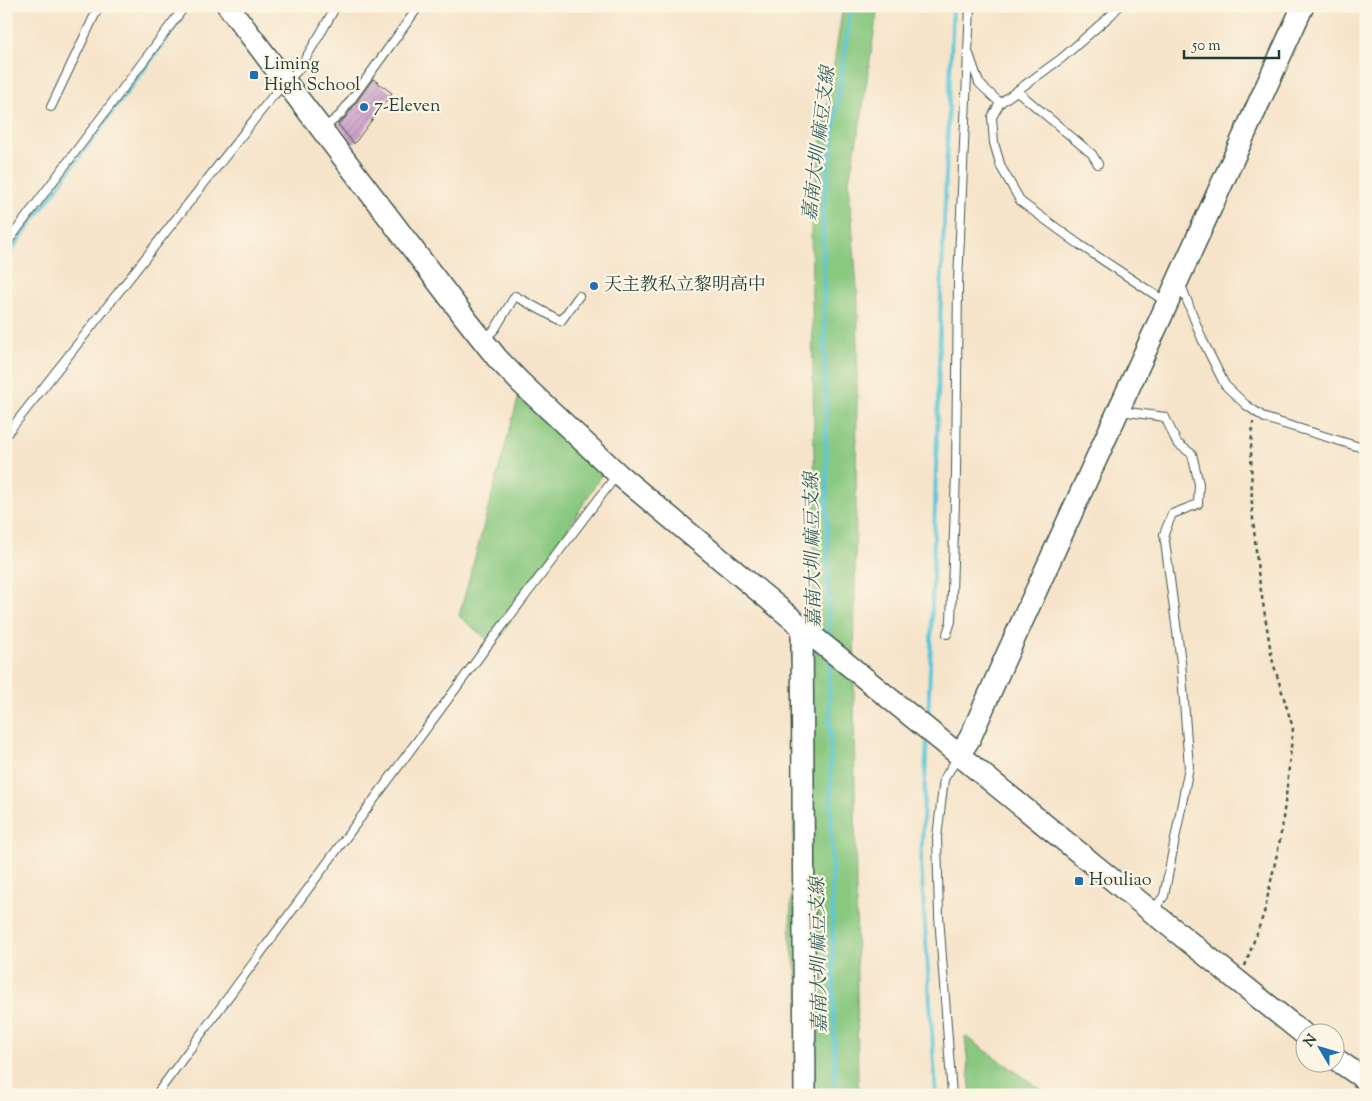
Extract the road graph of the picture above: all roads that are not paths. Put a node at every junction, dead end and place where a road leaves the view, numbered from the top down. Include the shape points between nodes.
1 (99, 6) edge
2 (185, 6) edge
3 (228, 6) edge
4 (336, 6) edge
5 (419, 6) edge
6 (970, 6) edge
7 (1119, 6) edge
8 (1302, 6) edge
9 (967, 50) junction
10 (286, 82) junction
11 (1017, 91) junction
12 (1000, 103) junction
13 (52, 107) dead end
14 (322, 130) junction
15 (1098, 164) dead end
16 (6, 244) edge
17 (1178, 278) junction
18 (579, 296) dead end
19 (1167, 303) junction
20 (483, 340) junction
21 (1119, 411) junction
22 (6, 435) edge
23 (1366, 449) edge
24 (618, 474) junction
25 (808, 632) junction
26 (947, 634) dead end
27 (959, 755) junction
28 (1152, 912) junction
29 (1294, 1026) edge
30 (1344, 1065) edge
31 (1366, 1080) edge
32 (156, 1095) edge
33 (805, 1095) edge
34 (952, 1095) edge

1 - 13 lane
2 - 16 lane
3 - 10 main road
4 - 10 lane via 299,69
5 - 14 lane via 340,115
6 - 9 lane
7 - 11 lane via 1062,58
8 - 17 main road
9 - 12 lane via 979,83
9 - 26 lane via 951,621
10 - 14 main road
10 - 22 lane
11 - 12 lane
11 - 15 lane via 1092,154
12 - 19 lane via 992,117 994,143 1001,167 1021,202
14 - 20 main road
17 - 19 main road
17 - 23 lane via 1202,339 1225,385 1246,405 1265,418
18 - 20 lane via 561,321 515,296 495,329
19 - 21 main road
20 - 24 main road via 520,382
21 - 27 main road via 970,738
21 - 28 lane via 1165,417 1177,443 1192,454 1199,484 1198,504 1172,514 1164,534 1181,662 1189,767 1164,896
24 - 25 main road
24 - 32 lane
25 - 27 main road
25 - 33 main road
27 - 28 main road
27 - 34 lane via 944,779 937,837 939,916
28 - 29 main road
30 - 31 main road

